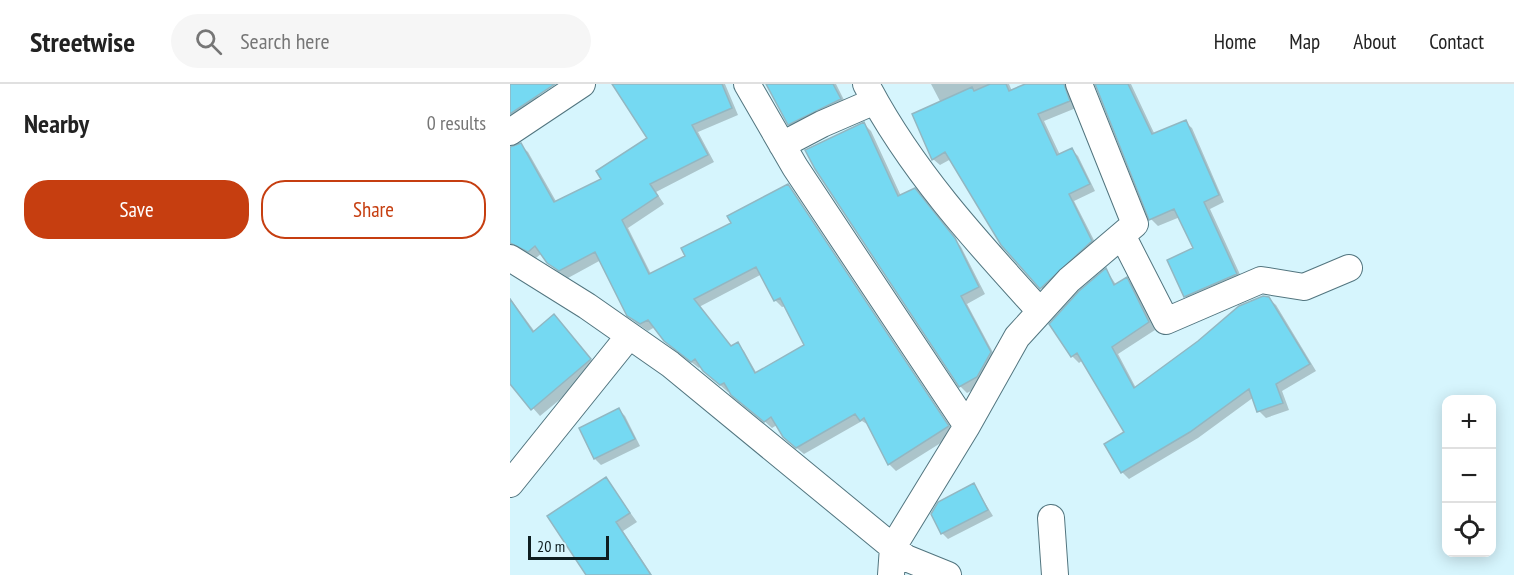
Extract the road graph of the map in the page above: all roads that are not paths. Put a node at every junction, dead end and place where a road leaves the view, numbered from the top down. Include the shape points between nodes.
1 (582, 84) edge
2 (747, 84) edge
3 (1079, 84) edge
4 (871, 92) edge
5 (510, 132) edge
6 (782, 145) junction
7 (1122, 235) junction
8 (510, 258) edge
9 (1349, 268) dead end
10 (1040, 311) junction
11 (630, 336) junction
12 (967, 426) junction
13 (510, 484) edge
14 (1051, 518) dead end
15 (893, 548) junction
16 (891, 575) edge
17 (948, 575) edge
18 (1055, 575) edge

1 - 5 street
2 - 6 street
3 - 7 street via 1135,224
4 - 6 street
4 - 10 street via 888,126 960,224
6 - 12 street
7 - 9 street via 1166,321 1261,280 1304,287
7 - 10 street via 1069,279
8 - 11 street
10 - 12 street via 1017,337
11 - 13 street
11 - 15 street via 670,364
12 - 15 street
14 - 18 street
15 - 16 street
15 - 17 street via 906,558

